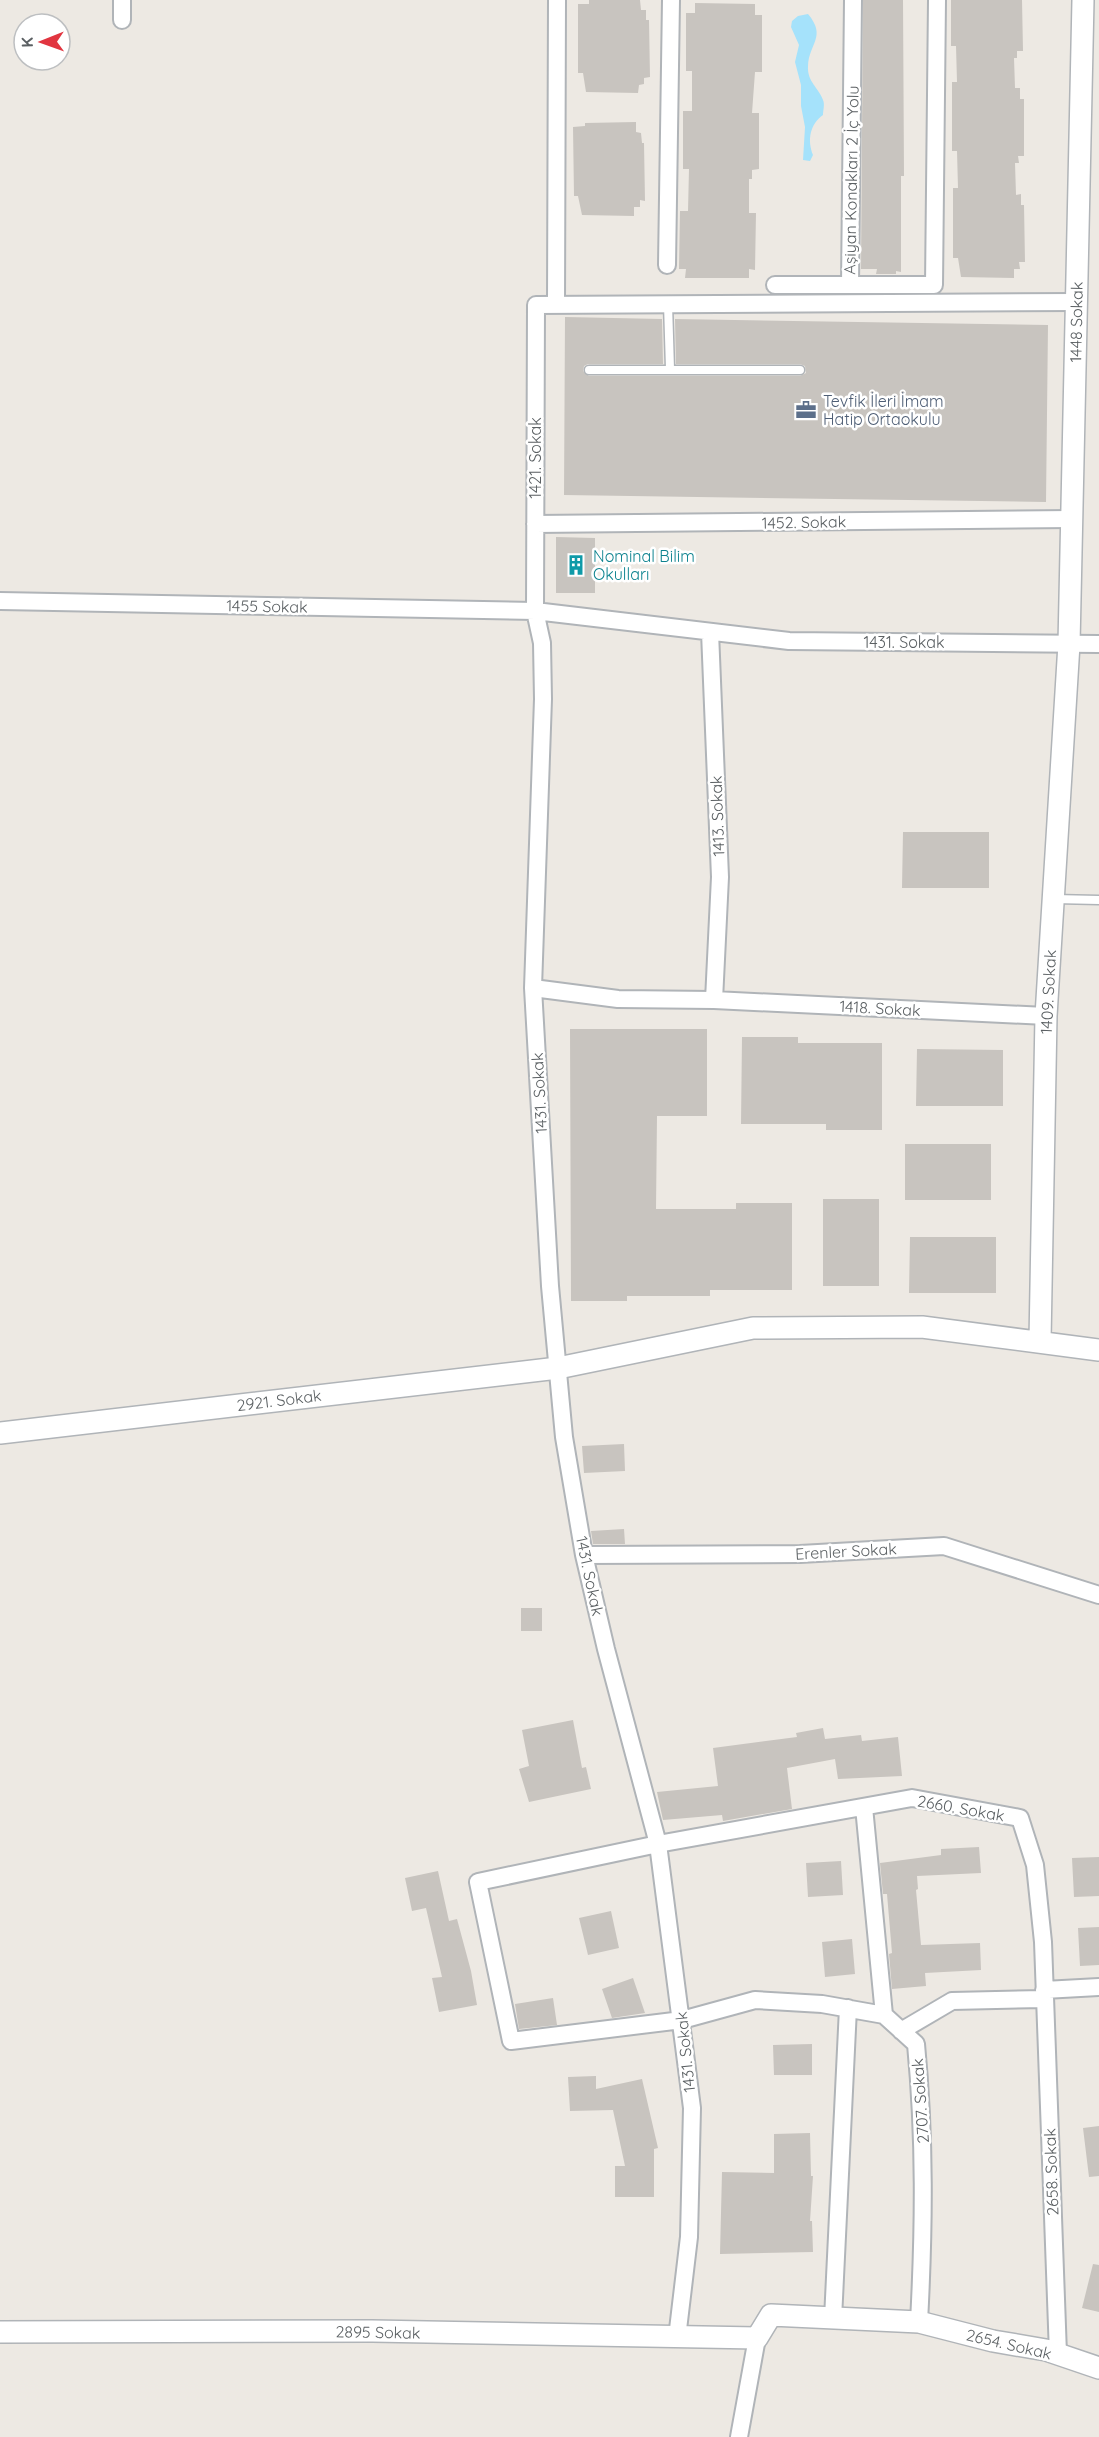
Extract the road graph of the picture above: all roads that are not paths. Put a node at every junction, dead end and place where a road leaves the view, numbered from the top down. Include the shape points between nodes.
1 (122, 0) edge
2 (557, 0) edge
3 (671, 0) edge
4 (853, 0) edge
5 (938, 0) edge
6 (1083, 0) edge
7 (122, 20) dead end
8 (667, 265) dead end
9 (775, 285) dead end
10 (850, 285) junction
11 (1076, 302) junction
12 (668, 304) junction
13 (555, 305) junction
14 (670, 369) junction
15 (590, 370) dead end
16 (800, 370) dead end
17 (1072, 519) junction
18 (535, 524) junction
19 (0, 601) edge
20 (535, 611) junction
21 (710, 632) junction
22 (1069, 644) junction
23 (1099, 644) edge
24 (1053, 899) junction
25 (1099, 900) edge
26 (533, 988) junction
27 (714, 1000) junction
28 (1046, 1016) junction
29 (1040, 1341) junction
30 (1099, 1350) edge
31 (558, 1368) junction
32 (0, 1433) edge
33 (584, 1555) junction
34 (1099, 1595) edge
35 (864, 1807) junction
36 (658, 1844) junction
37 (1099, 1987) edge
38 (1044, 1995) junction
39 (848, 2008) junction
40 (884, 2015) junction
41 (682, 2020) junction
42 (902, 2031) junction
43 (833, 2319) junction
44 (919, 2322) junction
45 (0, 2332) edge
46 (677, 2338) junction
47 (757, 2338) junction
48 (1058, 2354) junction
49 (1099, 2368) edge
50 (739, 2437) edge

1 - 7 street
2 - 13 street
3 - 8 street
4 - 10 street, Aşiyan Konakları 2 İç Yolu
5 - 10 street via 934,285
6 - 11 street, 1448 Sokak
9 - 10 street, Aşiyan Konakları 2 İç Yolu
11 - 12 street
11 - 17 street, 1448 Sokak
12 - 13 street
12 - 14 lane
13 - 18 street, 1421. Sokak via 536,305
14 - 15 lane
14 - 16 lane
17 - 18 street, 1452. Sokak
17 - 22 street, 1448 Sokak
18 - 20 street, 1421. Sokak
19 - 20 street, 1455 Sokak
20 - 21 street, 1455 Sokak
20 - 26 street, 1431. Sokak via 542,643 543,699
21 - 22 street, 1431. Sokak via 789,641
21 - 27 street, 1413. Sokak via 720,877
22 - 23 street, 1431. Sokak
22 - 24 street, 1409. Sokak
24 - 25 lane
24 - 28 street, 1409. Sokak
26 - 27 street via 618,999
26 - 31 street, 1431. Sokak
27 - 28 street, 1418. Sokak
28 - 29 street, 1409. Sokak
29 - 30 street
29 - 31 street, 2921. Sokak via 922,1327 753,1328
31 - 32 street, 2921. Sokak
31 - 33 street, 1431. Sokak via 564,1437
33 - 34 street, Erenler Sokak via 800,1554 944,1546
33 - 36 street, 1431. Sokak
35 - 36 street, 2660. Sokak
35 - 38 street, 2660. Sokak via 912,1798 1020,1818 1035,1865
35 - 40 street
36 - 41 street, 1431. Sokak
36 - 41 street, 2660. Sokak via 478,1882 511,2042
37 - 38 street
38 - 42 street via 952,2001
38 - 48 street, 2658. Sokak
39 - 40 street
39 - 41 street via 755,2000
39 - 43 street
40 - 42 street, 2707. Sokak
41 - 46 street, 1431. Sokak via 692,2120 689,2237
42 - 44 street, 2707. Sokak via 916,2044 922,2111 924,2225
43 - 44 street
43 - 47 street via 771,2315
44 - 48 street, 2654. Sokak
45 - 46 street, 2895 Sokak via 372,2331
46 - 47 street, 2895 Sokak
47 - 50 street
48 - 49 street, 2654. Sokak

